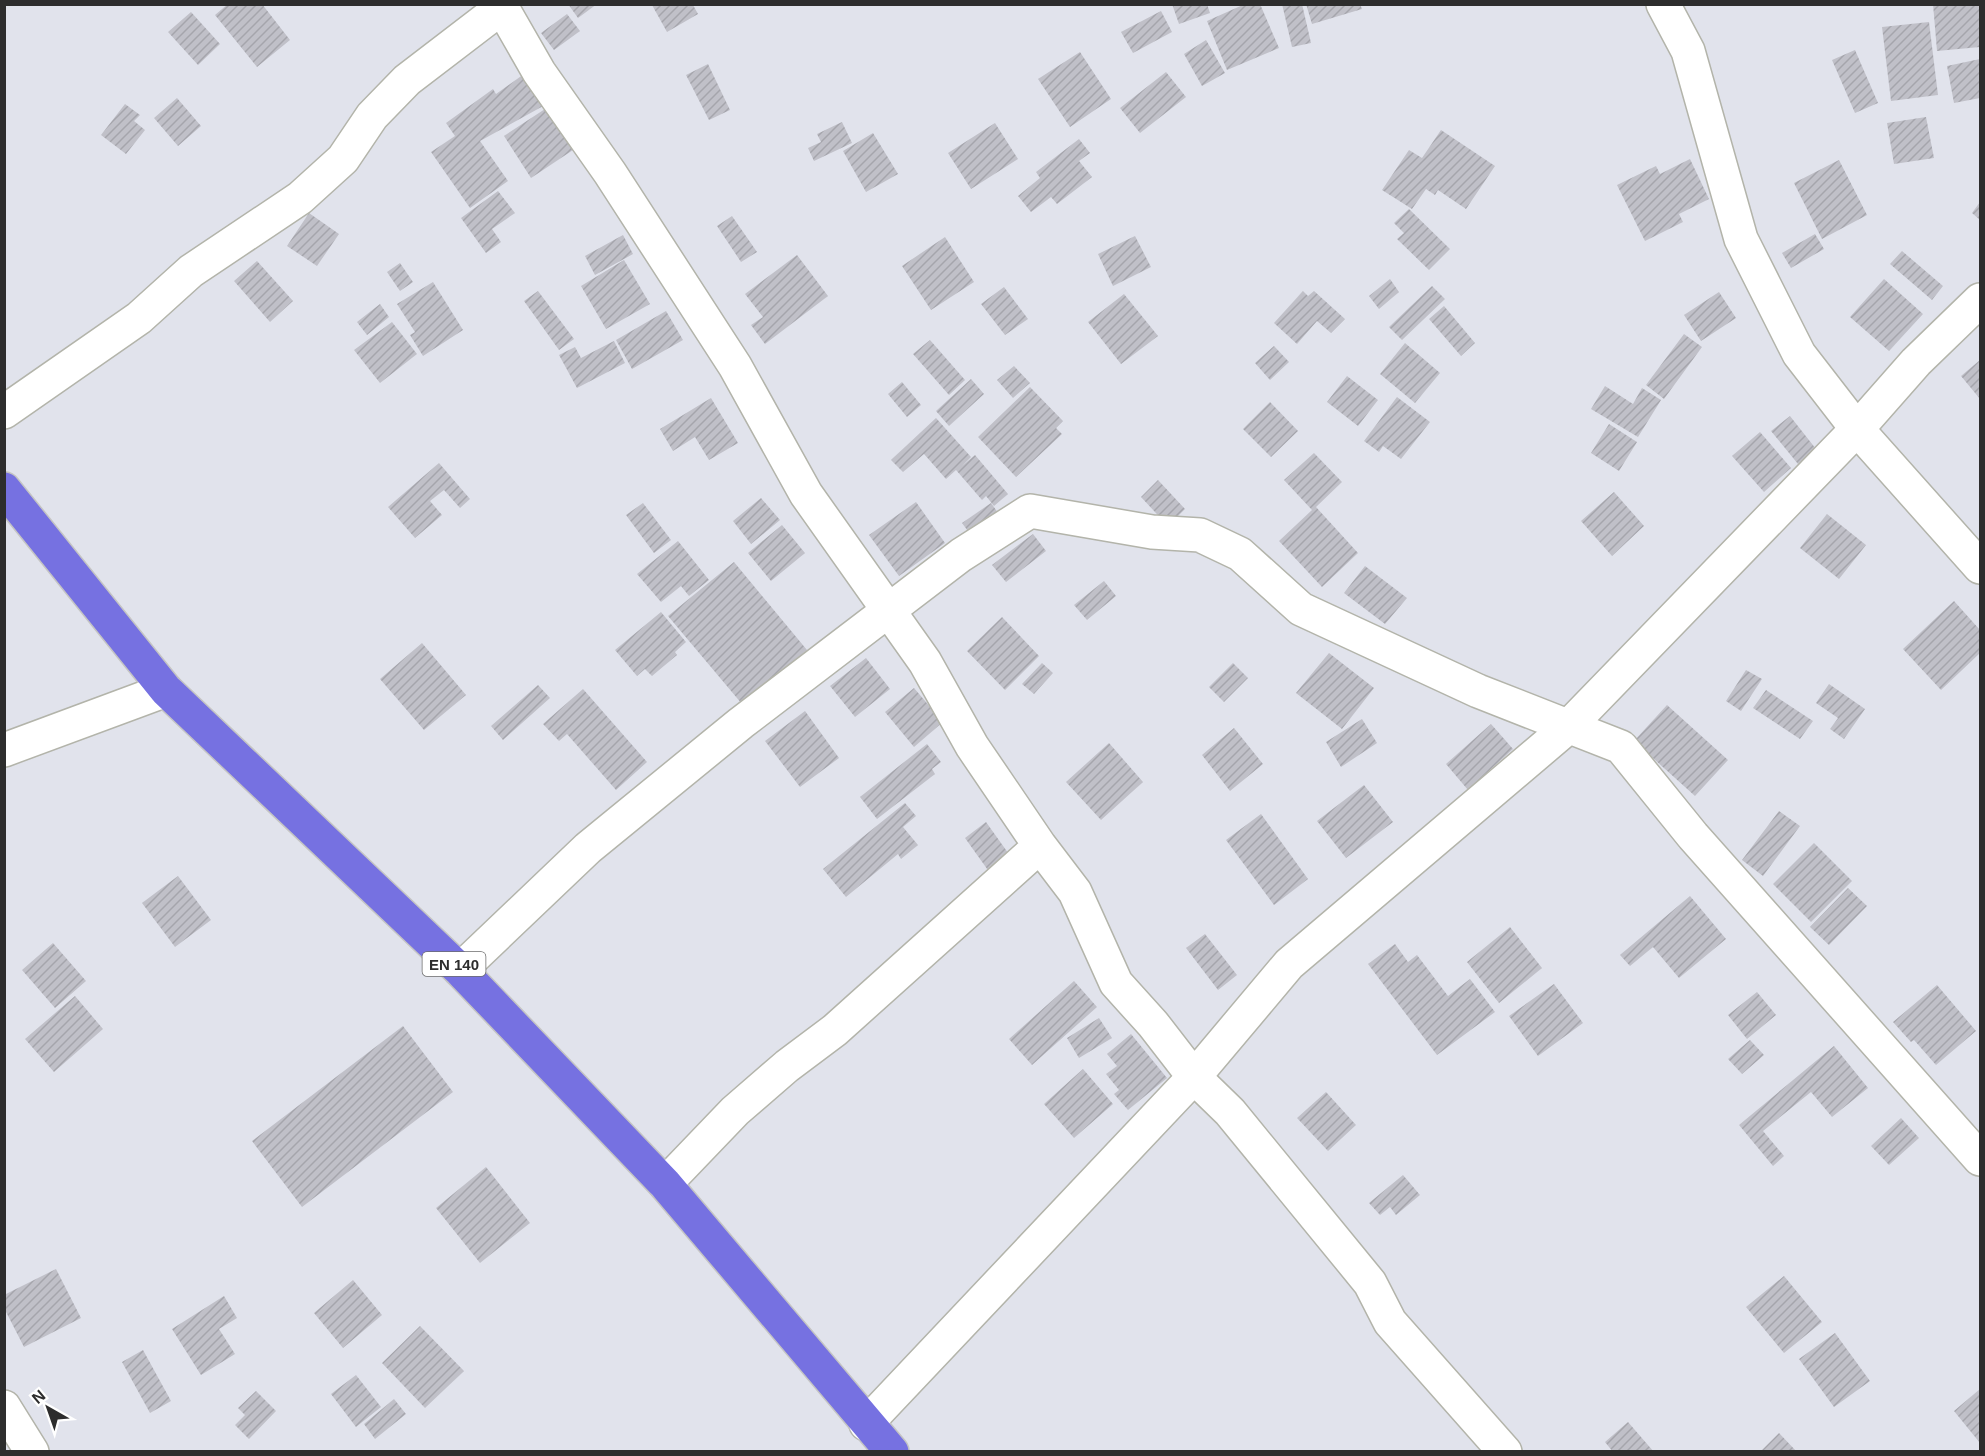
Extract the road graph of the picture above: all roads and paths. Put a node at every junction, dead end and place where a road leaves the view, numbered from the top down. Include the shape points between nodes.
1 (1663, 4) edge
2 (500, 6) edge
3 (1980, 300) edge
4 (4, 412) edge
5 (1857, 429) junction
6 (4, 489) edge
7 (1980, 567) edge
8 (888, 611) junction
9 (166, 690) junction
10 (1568, 727) junction
11 (4, 750) edge
12 (1040, 846) junction
13 (460, 970) junction
14 (1194, 1077) junction
15 (1980, 1159) edge
16 (665, 1184) junction
17 (4, 1407) edge
18 (866, 1424) junction
19 (32, 1452) edge
20 (892, 1452) edge
21 (1505, 1452) edge

1 - 5 street via 1688,51 1741,238 1800,354
2 - 4 street via 407,80 372,116 343,159 300,198 191,271 138,318
2 - 8 street via 539,72 610,173 735,366 806,494
3 - 5 street via 1916,362
5 - 7 street
5 - 10 street
6 - 9 main road, EN 140
8 - 10 street via 961,555 1030,511 1152,532 1200,535 1240,554 1301,609 1478,691
8 - 12 street via 925,662 972,746
8 - 13 street via 741,723 588,848
9 - 11 street
9 - 13 main road, EN 140
10 - 14 street via 1289,964
10 - 15 street via 1621,747 1693,836
12 - 14 street via 1075,892 1116,982
12 - 16 street via 835,1030 735,1111
13 - 16 main road, EN 140
14 - 18 street
14 - 21 street via 1230,1112 1370,1283 1390,1322
16 - 18 main road, EN 140
17 - 19 street
18 - 20 main road, EN 140

